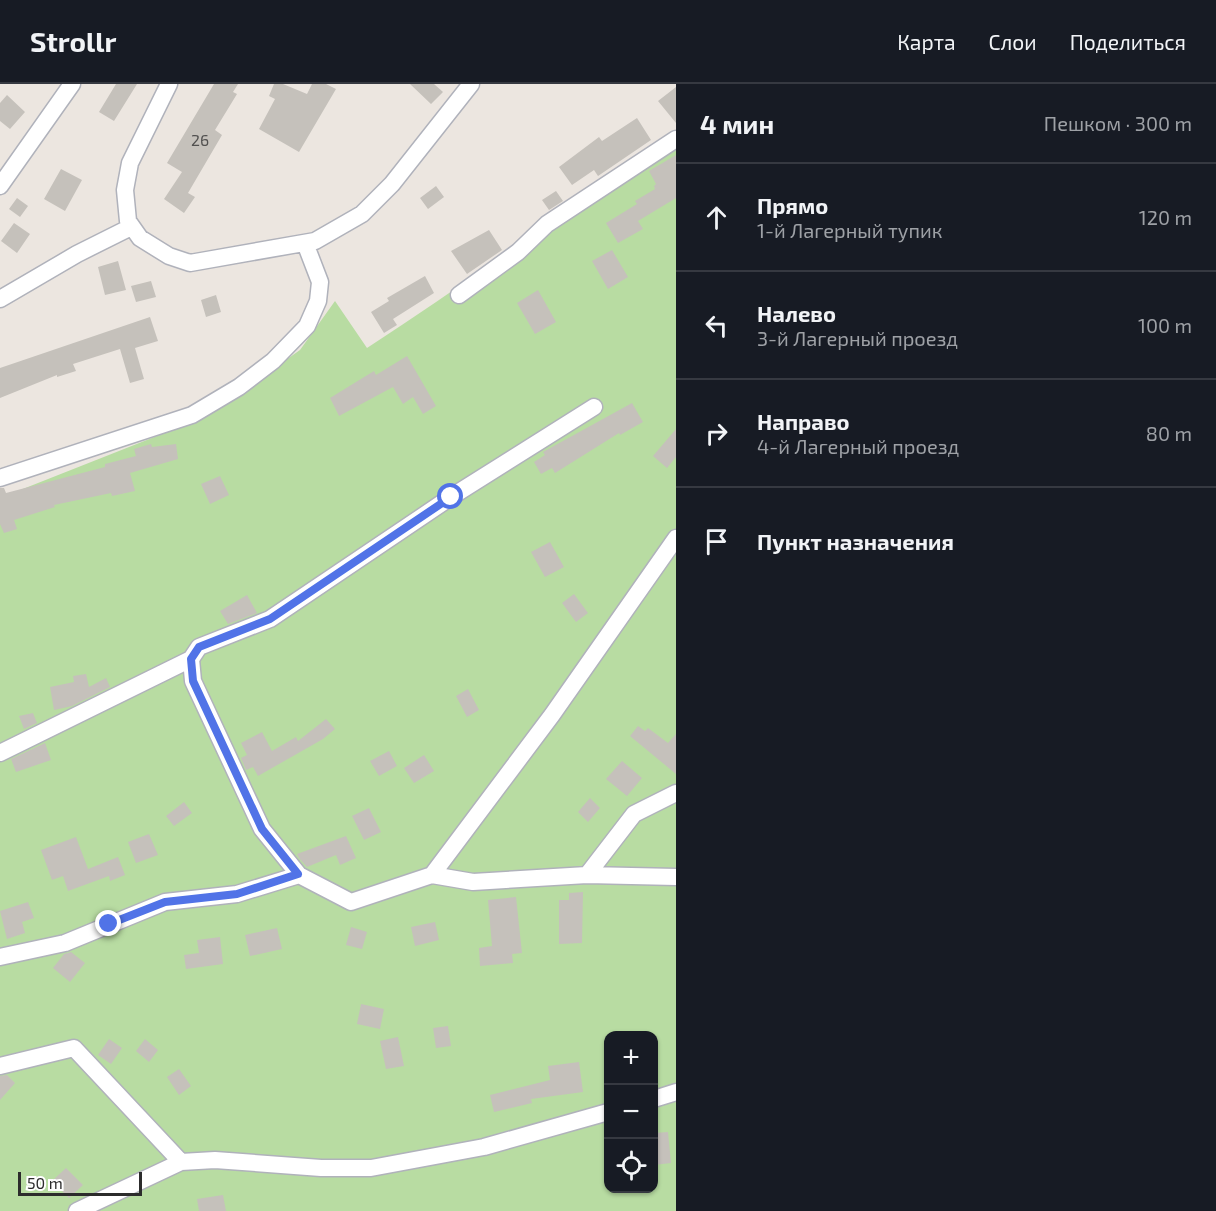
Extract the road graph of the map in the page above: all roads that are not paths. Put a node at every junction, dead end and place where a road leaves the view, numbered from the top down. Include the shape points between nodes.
1 (72, 84) edge
2 (169, 84) edge
3 (471, 84) edge
4 (676, 139) edge
5 (0, 186) edge
6 (131, 227) junction
7 (305, 243) junction
8 (459, 295) dead end
9 (0, 299) edge
10 (594, 407) dead end
11 (0, 478) edge
12 (676, 538) edge
13 (195, 653) junction
14 (0, 753) edge
15 (676, 793) edge
16 (298, 874) junction
17 (432, 875) junction
18 (587, 875) junction
19 (676, 877) edge
20 (0, 957) edge
21 (0, 1066) edge
22 (676, 1092) edge
23 (658, 1098) edge
24 (604, 1113) edge
25 (181, 1162) junction
26 (77, 1211) edge

1 - 5 street
2 - 6 street via 130,163 125,189
3 - 7 street via 392,184 362,214
4 - 8 street via 547,224 518,252
6 - 7 street via 159,250 190,263
6 - 9 street
7 - 11 street via 320,282 318,301 306,326 273,361 192,415
10 - 13 street via 270,619
12 - 17 street via 552,715
13 - 14 street
13 - 16 street via 193,681 262,829
15 - 18 street via 634,814
16 - 17 street via 351,902
16 - 20 street via 237,894 165,902 65,943
17 - 18 street via 473,882
18 - 19 street
21 - 25 street via 74,1048
22 - 23 street
24 - 25 street via 484,1147 371,1168
25 - 26 street

